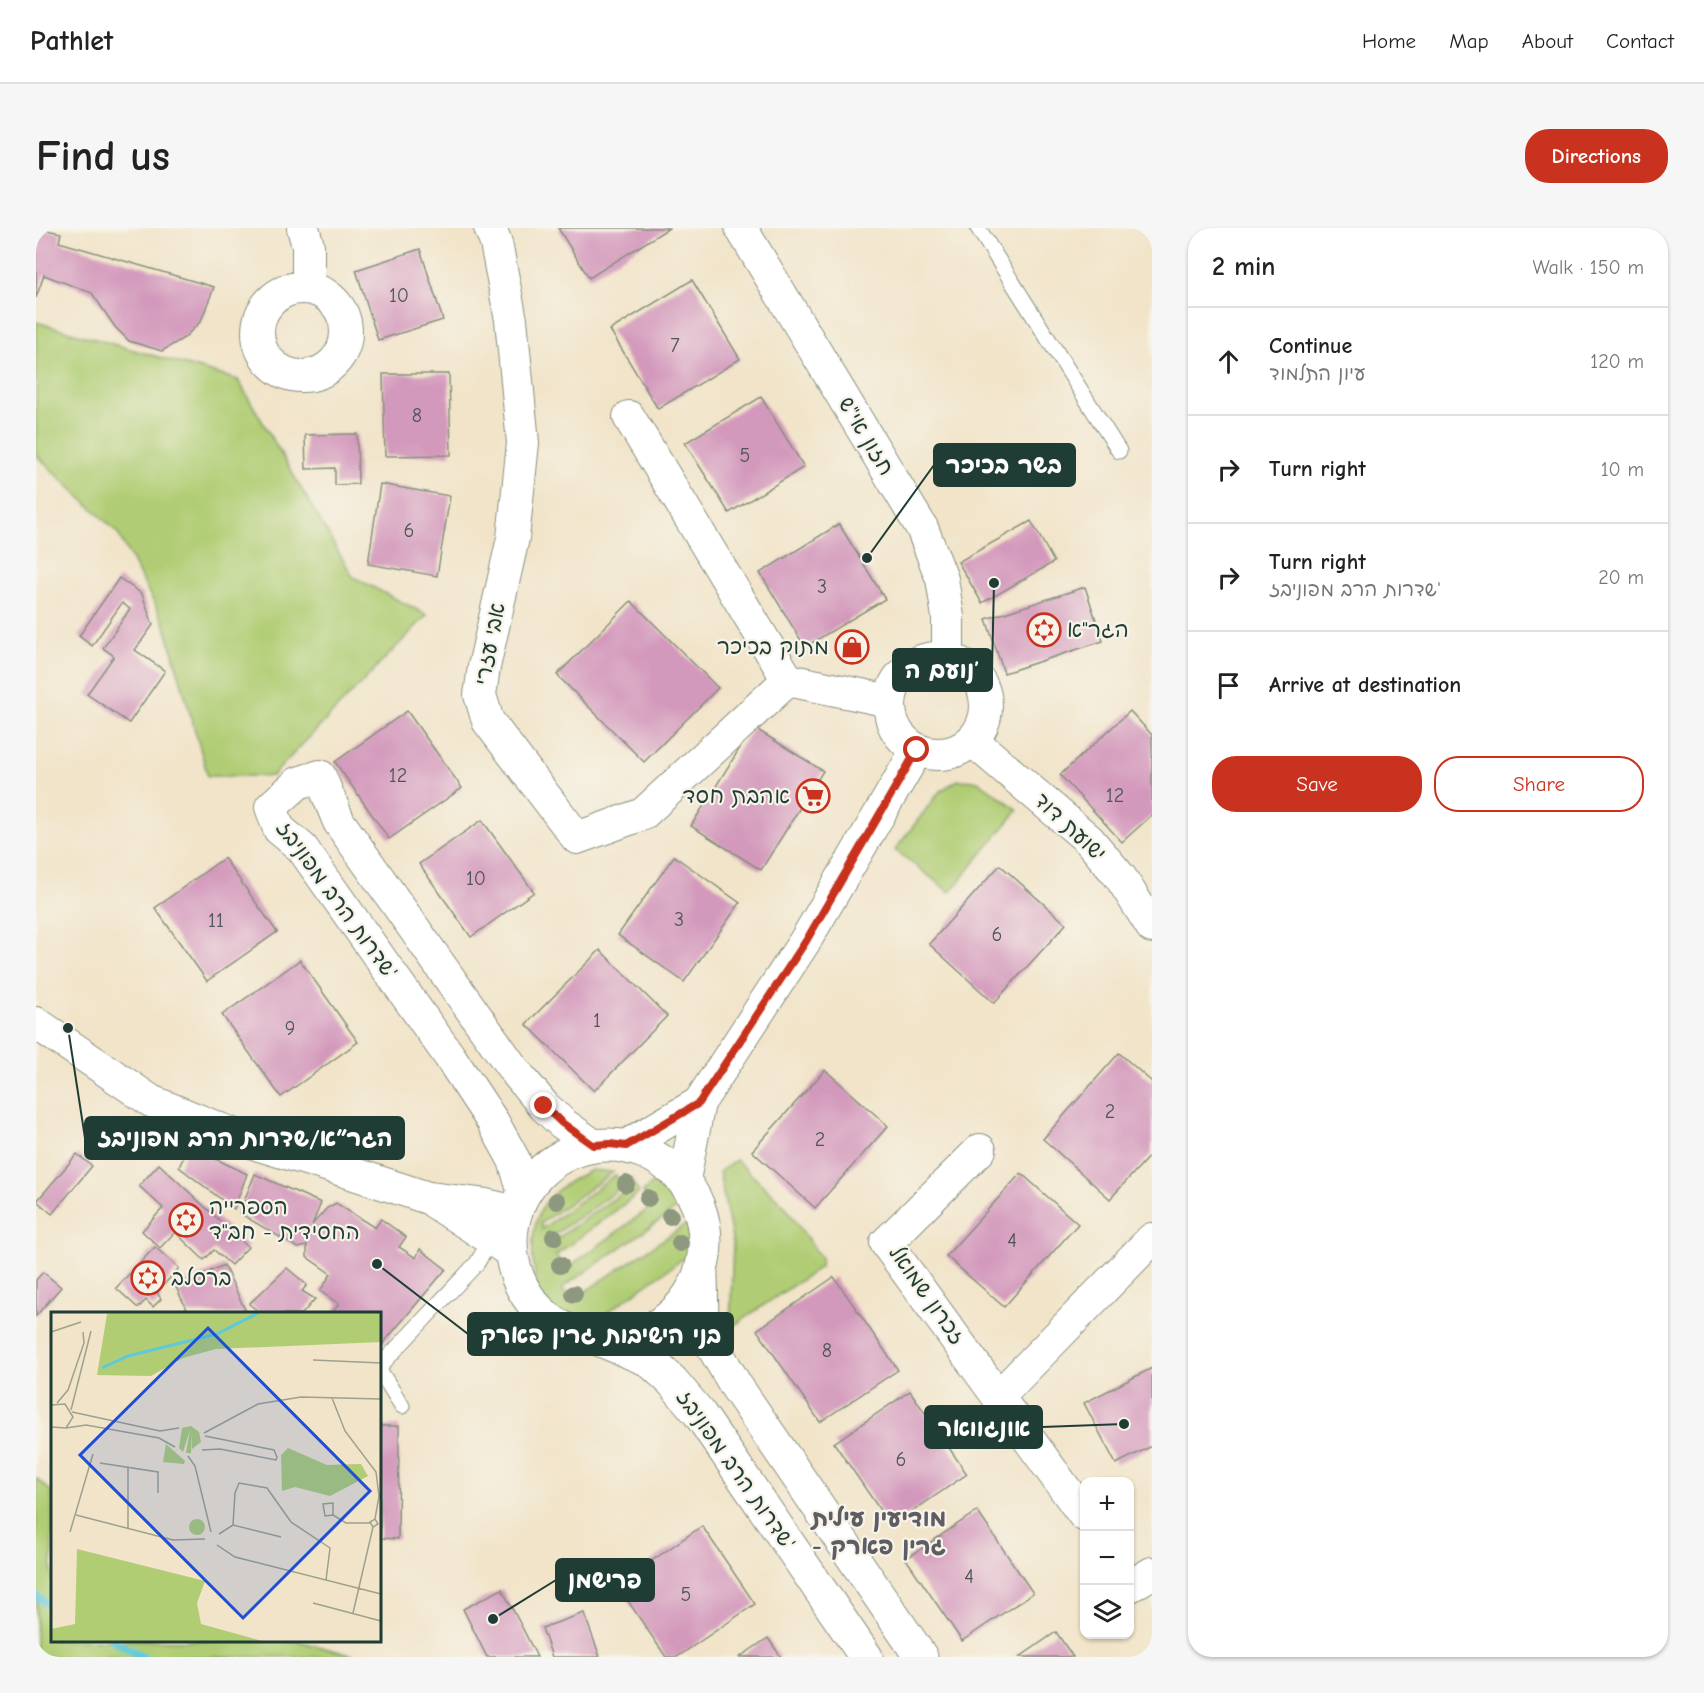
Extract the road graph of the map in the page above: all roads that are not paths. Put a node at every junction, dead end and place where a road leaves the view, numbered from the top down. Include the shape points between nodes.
1 (303, 228) edge
2 (490, 228) edge
3 (741, 228) edge
4 (978, 228) edge
5 (308, 288) dead end
6 (629, 417) dead end
7 (1119, 451) dead end
8 (948, 659) junction
9 (788, 680) junction
10 (890, 701) junction
11 (973, 741) junction
12 (917, 750) junction
13 (1152, 927) edge
14 (36, 1023) edge
15 (699, 1103) junction
16 (593, 1145) junction
17 (626, 1146) junction
18 (980, 1150) dead end
19 (684, 1180) junction
20 (428, 1198) junction
21 (520, 1202) junction
22 (1152, 1239) edge
23 (501, 1245) junction
24 (701, 1274) junction
25 (602, 1340) junction
26 (381, 1365) edge
27 (381, 1373) edge
28 (999, 1396) junction
29 (402, 1406) dead end
30 (1080, 1509) edge
31 (1152, 1573) edge
32 (1132, 1585) edge
33 (866, 1657) edge
34 (921, 1657) edge

1 - 5 street via 308,246
2 - 9 street, אבי עזרי via 510,320 523,443 513,538 480,694 488,721 577,838 643,814
3 - 8 street, חזון אי"ש via 922,528 942,579 948,617
4 - 7 lane
6 - 9 street
8 - 10 street via 935,657 906,669 895,684
8 - 11 street via 967,667 983,687 987,704 982,727
9 - 10 street
10 - 12 street via 893,723 902,738
11 - 12 street via 949,754
11 - 13 street, ישועת דוד via 1089,840 1121,878
12 - 15 street via 806,941
14 - 20 street via 150,1101 259,1145
15 - 17 street
15 - 19 street
16 - 17 street
16 - 21 street via 550,1163 529,1185
16 - 21 street, שדרות הרב מפוניבז' via 556,1117 514,1070 339,822 320,776 297,783 271,807 279,829 302,848 510,1150
17 - 19 street via 658,1158
18 - 28 street, זכרון שמואל via 886,1243
19 - 24 street via 702,1214 706,1246
20 - 21 street via 486,1205
20 - 23 street
21 - 23 street
22 - 28 street
23 - 25 street via 527,1297 547,1319 573,1334
23 - 26 lane via 477,1263
24 - 25 street via 691,1295 659,1327 632,1338
24 - 34 street, שדרות הרב מפוניבז' via 702,1319 715,1350
25 - 33 street, שדרות הרב מפוניבז' via 649,1360 699,1413
27 - 29 lane
28 - 30 street, זכרון שמואל
31 - 32 street

